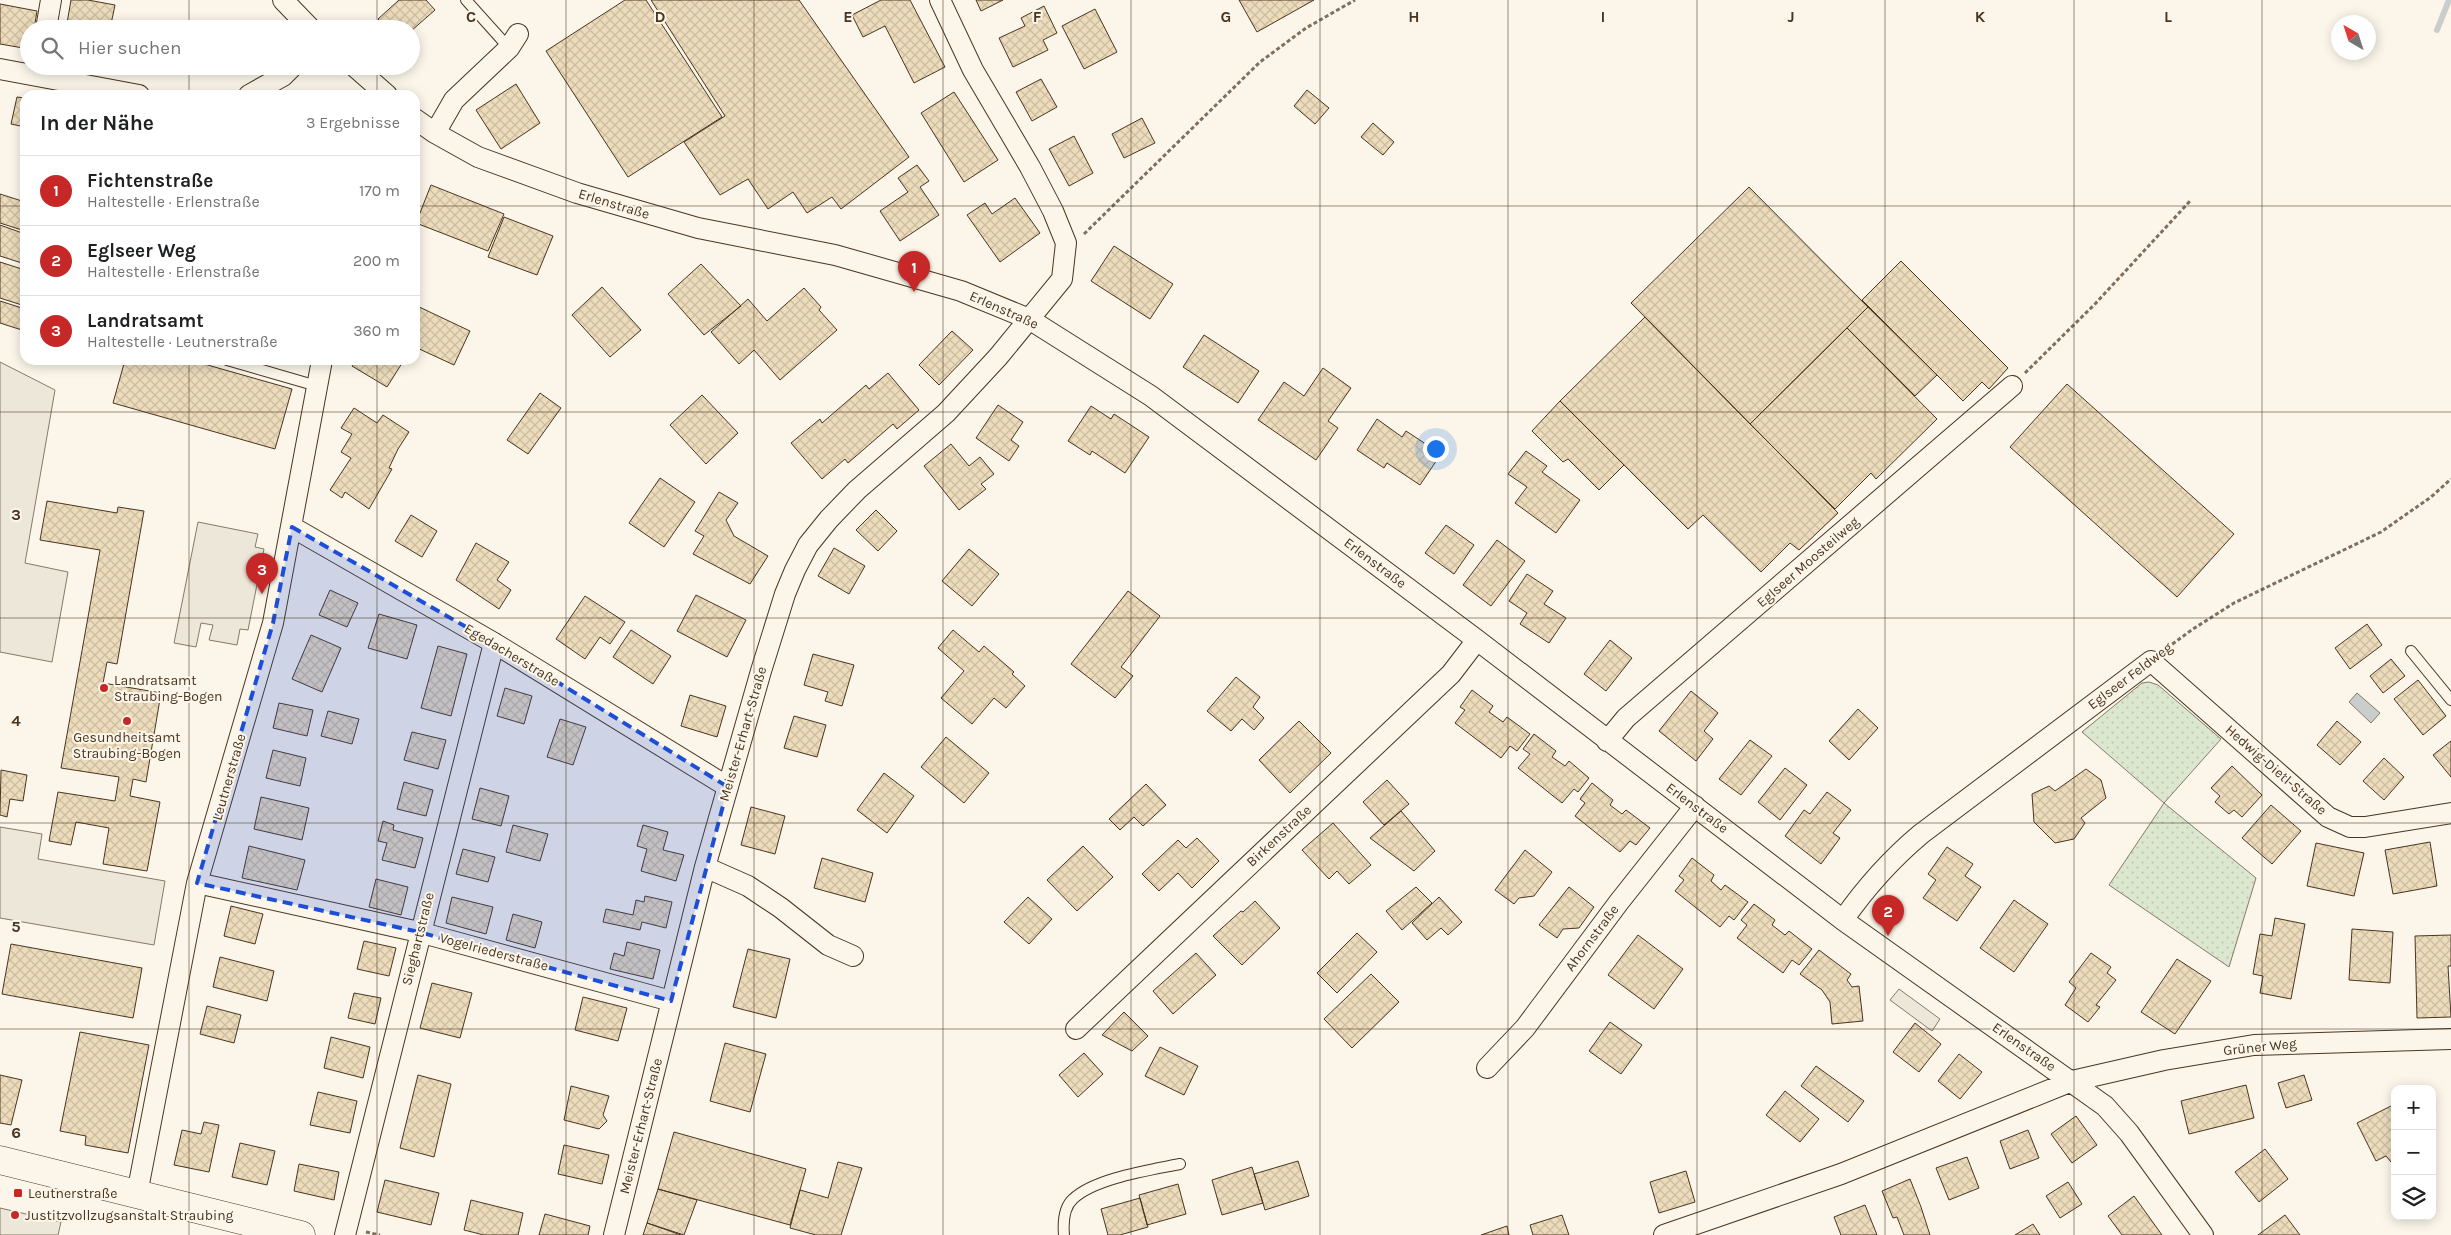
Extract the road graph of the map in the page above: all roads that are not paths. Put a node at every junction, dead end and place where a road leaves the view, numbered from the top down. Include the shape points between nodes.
1 (51, 0) edge
2 (466, 0) edge
3 (940, 0) edge
4 (287, 2) edge
5 (48, 20) edge
6 (304, 20) edge
7 (513, 41) joint
8 (0, 69) edge
9 (20, 70) edge
10 (56, 75) edge
11 (284, 75) edge
12 (364, 75) edge
13 (118, 90) edge
14 (258, 90) edge
15 (381, 90) edge
16 (420, 122) edge
17 (435, 133) junction
18 (1029, 318) junction
19 (244, 365) edge
20 (321, 365) edge
21 (317, 386) junction
22 (2012, 386) road end
23 (292, 527) junction
24 (1477, 640) junction
25 (494, 643) junction
26 (2412, 651) dead end
27 (2151, 661) joint
28 (2451, 700) edge
29 (1608, 741) junction
30 (728, 788) junction
31 (1695, 806) junction
32 (2451, 813) edge
33 (705, 867) junction
34 (197, 883) junction
35 (1843, 920) junction
36 (419, 932) junction
37 (853, 956) dead end
38 (671, 1001) junction
39 (1076, 1029) dead end
40 (2451, 1039) edge
41 (1487, 1068) dead end
42 (2072, 1081) junction
43 (0, 1160) edge
44 (1180, 1164) dead end
45 (137, 1194) junction
46 (301, 1235) edge
47 (345, 1235) edge
48 (614, 1235) edge
49 (1064, 1235) edge
50 (1664, 1235) edge
51 (2203, 1235) edge

1 - 5 street
2 - 7 lane
3 - 18 street, Meister-Erhart-Straße via 973,70 1053,211 1066,243 1062,279
4 - 6 street
7 - 17 street via 454,100
8 - 9 street
10 - 13 street
11 - 14 street
12 - 15 street
16 - 17 street, Erlenstraße
17 - 18 street, Erlenstraße via 478,157 585,196 698,228 835,255 961,291
18 - 24 street, Erlenstraße via 1151,396
18 - 30 street, Meister-Erhart-Straße via 946,413 857,490 808,545 785,594
19 - 21 lane
20 - 21 street, Leutnerstraße
21 - 23 street, Leutnerstraße
22 - 29 street, Eglseer Moosteilweg via 1626,718
23 - 25 street, Egedacherstraße
23 - 34 street, Leutnerstraße via 273,624
24 - 29 street, Erlenstraße
24 - 39 street, Birkenstraße via 1451,674
25 - 30 street, Egedacherstraße
25 - 36 street, Sieghartstraße
26 - 28 lane
27 - 32 street, Hedwig-Dietl-Straße via 2328,817 2350,827 2365,827
27 - 35 street, Eglseer Feldweg via 1893,857
29 - 31 street, Erlenstraße
30 - 33 street, Meister-Erhart-Straße
31 - 35 street, Erlenstraße
31 - 41 street, Ahornstraße via 1524,1028
33 - 37 street via 748,886 828,945
33 - 38 street, Meister-Erhart-Straße
34 - 36 street, Vogelriederstraße
34 - 45 street, Leutnerstraße
35 - 42 street, Erlenstraße
36 - 38 street, Vogelriederstraße
36 - 47 street, Sieghartstraße
38 - 48 street, Meister-Erhart-Straße
40 - 42 street, Grüner Weg via 2254,1045 2164,1060
42 - 50 street, Grüner Weg via 1840,1174
42 - 51 street, Erlenstraße via 2106,1106 2129,1133
43 - 45 main road
44 - 49 lane via 1122,1176 1072,1199 1063,1219
45 - 46 main road

